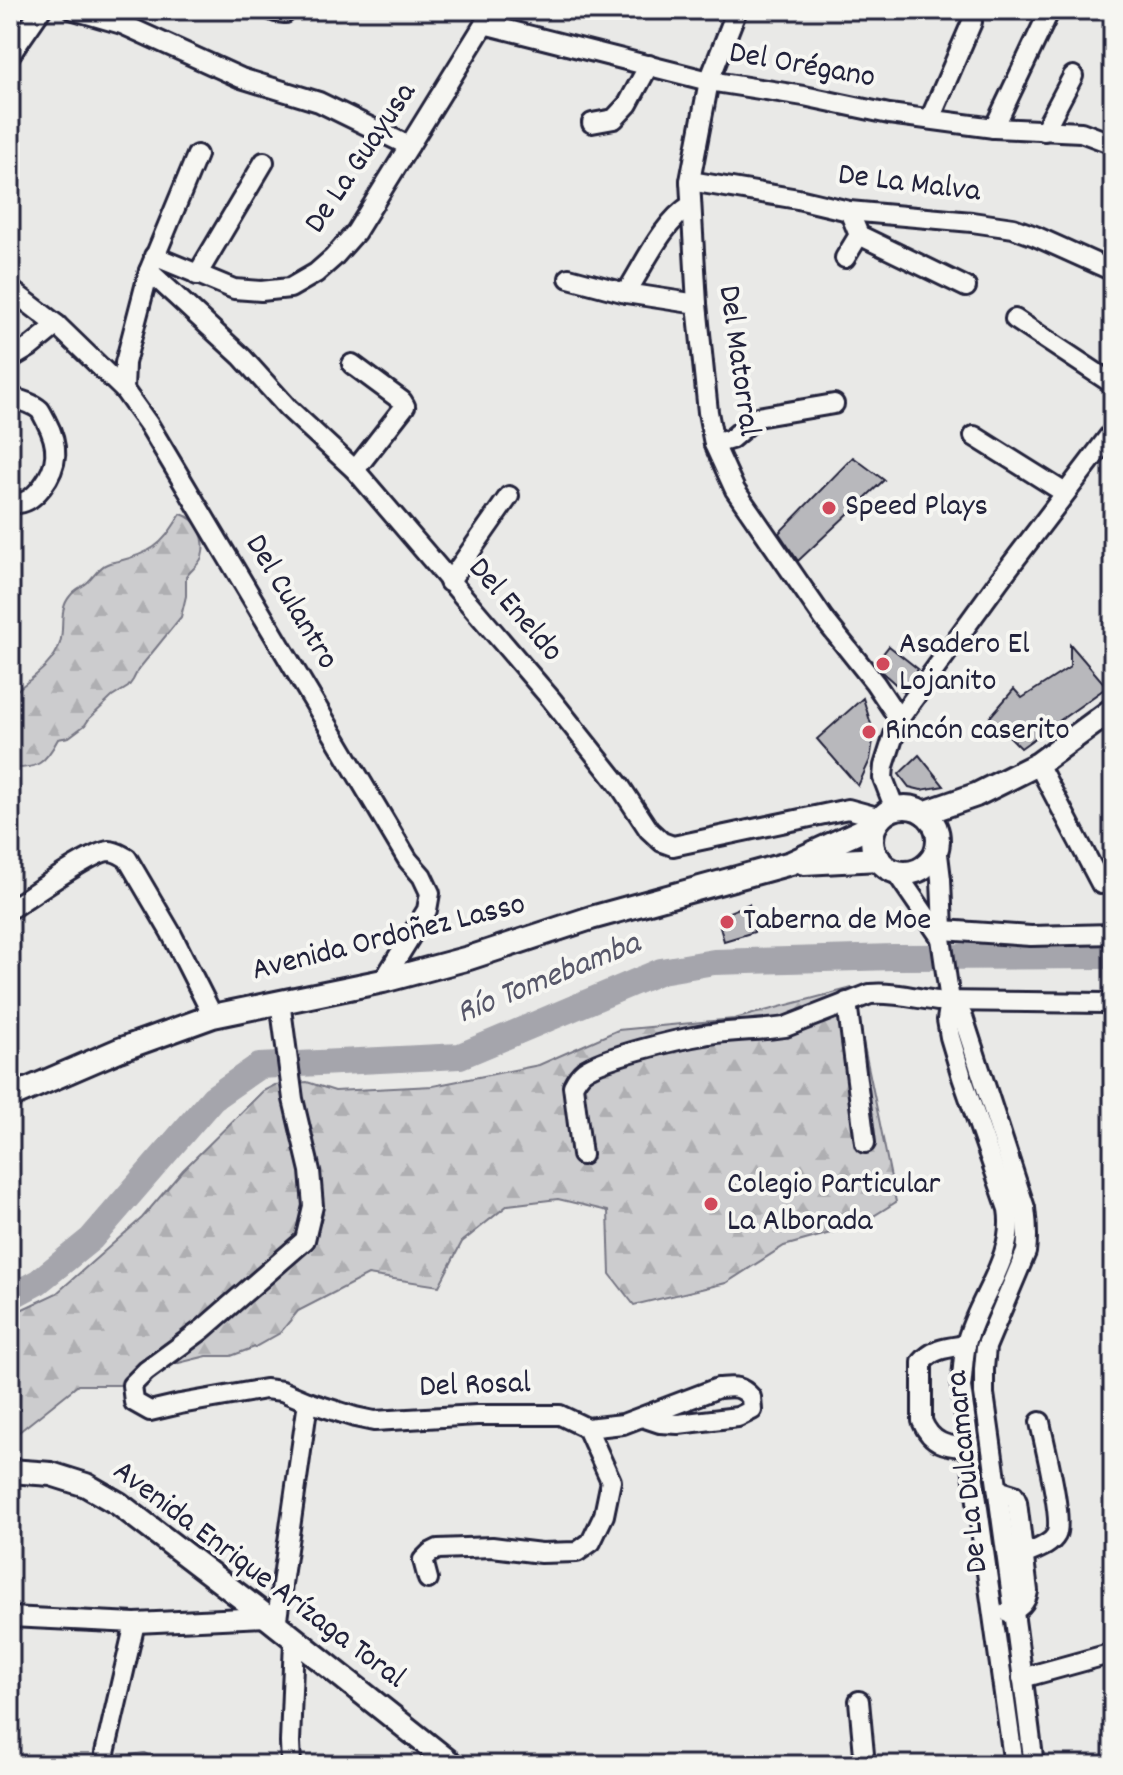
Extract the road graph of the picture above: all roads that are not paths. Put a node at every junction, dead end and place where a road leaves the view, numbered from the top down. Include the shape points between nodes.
1 (41, 10) edge
2 (74, 10) edge
3 (271, 10) edge
4 (287, 10) edge
5 (1050, 10) edge
6 (733, 11) edge
7 (489, 17) edge
8 (972, 22) dead end
9 (10, 55) edge
10 (649, 65) junction
11 (1073, 76) dead end
12 (709, 81) junction
13 (930, 119) junction
14 (592, 123) dead end
15 (994, 128) junction
16 (1044, 131) junction
17 (1113, 144) edge
18 (409, 146) junction
19 (197, 155) dead end
20 (264, 162) dead end
21 (690, 181) junction
22 (691, 205) junction
23 (849, 211) junction
24 (859, 235) junction
25 (845, 258) dead end
26 (152, 264) junction
27 (1113, 271) edge
28 (197, 275) junction
29 (569, 278) dead end
30 (966, 287) dead end
31 (10, 289) edge
32 (626, 293) junction
33 (697, 304) junction
34 (1015, 319) dead end
35 (57, 325) junction
36 (10, 359) edge
37 (352, 364) dead end
38 (1113, 384) edge
39 (124, 390) junction
40 (10, 397) edge
41 (834, 404) dead end
42 (1113, 431) edge
43 (974, 436) dead end
44 (714, 444) junction
45 (355, 470) junction
46 (1065, 493) junction
47 (509, 496) dead end
48 (10, 503) edge
49 (449, 582) junction
50 (1113, 709) edge
51 (899, 719) junction
52 (1038, 764) junction
53 (976, 795) junction
54 (924, 813) junction
55 (884, 817) junction
56 (938, 843) junction
57 (791, 863) junction
58 (887, 865) junction
59 (1101, 884) dead end
60 (10, 909) edge
61 (1113, 934) edge
62 (942, 937) junction
63 (383, 981) junction
64 (949, 997) junction
65 (280, 1001) junction
66 (847, 1002) junction
67 (1104, 1003) dead end
68 (213, 1016) junction
69 (10, 1097) edge
70 (865, 1143) dead end
71 (582, 1155) dead end
72 (966, 1345) junction
73 (308, 1402) junction
74 (642, 1417) junction
75 (1040, 1422) dead end
76 (587, 1428) junction
77 (969, 1446) junction
78 (10, 1471) edge
79 (998, 1490) junction
80 (1024, 1555) junction
81 (428, 1579) dead end
82 (1014, 1610) junction
83 (993, 1615) junction
84 (10, 1617) edge
85 (135, 1623) junction
86 (279, 1628) junction
87 (1113, 1653) edge
88 (1022, 1678) junction
89 (859, 1701) dead end
90 (105, 1753) dead end
91 (291, 1765) edge
92 (453, 1765) edge
93 (865, 1765) edge
94 (1014, 1765) edge
95 (1034, 1765) edge

1 - 9 street
2 - 18 street via 122,24 241,78 319,102
3 - 4 street
5 - 15 street
6 - 12 street, Del Matorral
7 - 10 street, Del Orégano
7 - 18 street, De La Guayusa
8 - 13 street
10 - 12 street, Del Orégano
10 - 14 street via 614,119
11 - 16 street
12 - 13 street, Del Orégano
12 - 21 street, Del Matorral
13 - 15 street, Del Orégano
15 - 16 street, Del Orégano
16 - 17 street, Del Orégano via 1081,132
18 - 28 street, De La Guayusa via 356,232 316,273 290,288 261,291 234,289
19 - 26 street
20 - 28 street
21 - 22 street, Del Matorral
21 - 23 street, De La Malva
22 - 32 street via 666,229
22 - 33 street, Del Matorral
23 - 24 street
23 - 27 street, De La Malva via 1013,228
24 - 25 street
24 - 30 street
26 - 28 street, De La Guayusa
26 - 39 street via 125,363
26 - 45 street, Del Eneldo via 288,408
29 - 32 street
31 - 35 street, Del Culantro
32 - 33 street
33 - 44 street, Del Matorral
34 - 38 street
35 - 36 street
35 - 39 street, Del Culantro
37 - 45 street via 405,406
39 - 63 street, Del Culantro via 430,893 427,910
40 - 48 street via 40,411 54,437 55,457 50,477 33,499
41 - 44 street via 757,417 731,439
42 - 46 street
43 - 46 street
44 - 51 street, Del Matorral via 735,490
45 - 49 street, Del Eneldo
46 - 51 street
47 - 49 street
49 - 55 street, Del Eneldo via 551,699 662,842 673,846 848,809
50 - 52 main road
51 - 55 street via 884,766
52 - 53 main road
52 - 59 street
53 - 54 main road
53 - 56 main road
54 - 55 main road via 904,807
54 - 56 main road via 936,829
55 - 57 main road, Avenida Ordoñez Lasso
55 - 58 main road via 872,842
56 - 58 main road via 922,868
56 - 62 street, De La Dulcamara
57 - 58 main road, Avenida Ordoñez Lasso
57 - 63 main road, Avenida Ordoñez Lasso
58 - 62 street, De La Dulcamara
60 - 68 street via 90,857 107,851 127,858
61 - 62 street
62 - 64 street, De La Dulcamara
63 - 65 main road, Avenida Ordoñez Lasso
64 - 66 street via 879,993
64 - 67 street
64 - 72 street, De La Dulcamara via 950,1037 1010,1223 1003,1259
64 - 79 street, De La Dulcamara via 963,1017 1026,1216 1026,1252 986,1347 984,1394
65 - 68 main road, Avenida Ordoñez Lasso
65 - 73 street, Del Rosal via 293,1099 310,1171 313,1206 305,1240 132,1385 134,1402 150,1411 265,1389
66 - 70 street
66 - 71 street via 785,1027 686,1038 586,1069 573,1086
68 - 69 main road, Avenida Ordoñez Lasso
72 - 77 street, De La Dulcamara via 961,1387
72 - 77 street via 937,1349 922,1362 922,1421 934,1440
73 - 76 street, Del Rosal via 374,1421 560,1415
73 - 86 street
74 - 74 street, Del Rosal via 678,1424 738,1417 752,1410 751,1397 744,1389 718,1388
74 - 76 street, Del Rosal
75 - 80 street via 1057,1534
76 - 81 street via 611,1481 591,1542 577,1552 438,1549 423,1560
77 - 83 street, De La Dulcamara
78 - 86 main road, Avenida Enrique Arízaga Toral via 51,1474 86,1485 119,1504
79 - 80 street via 1015,1497
79 - 82 street, De La Dulcamara
80 - 82 street via 1027,1596
82 - 83 street
82 - 88 street, De La Dulcamara
83 - 94 street, De La Dulcamara
84 - 85 street
85 - 86 street
85 - 90 street
86 - 91 street
86 - 92 main road, Avenida Enrique Arízaga Toral
87 - 88 street
88 - 95 street, De La Dulcamara
89 - 93 street

